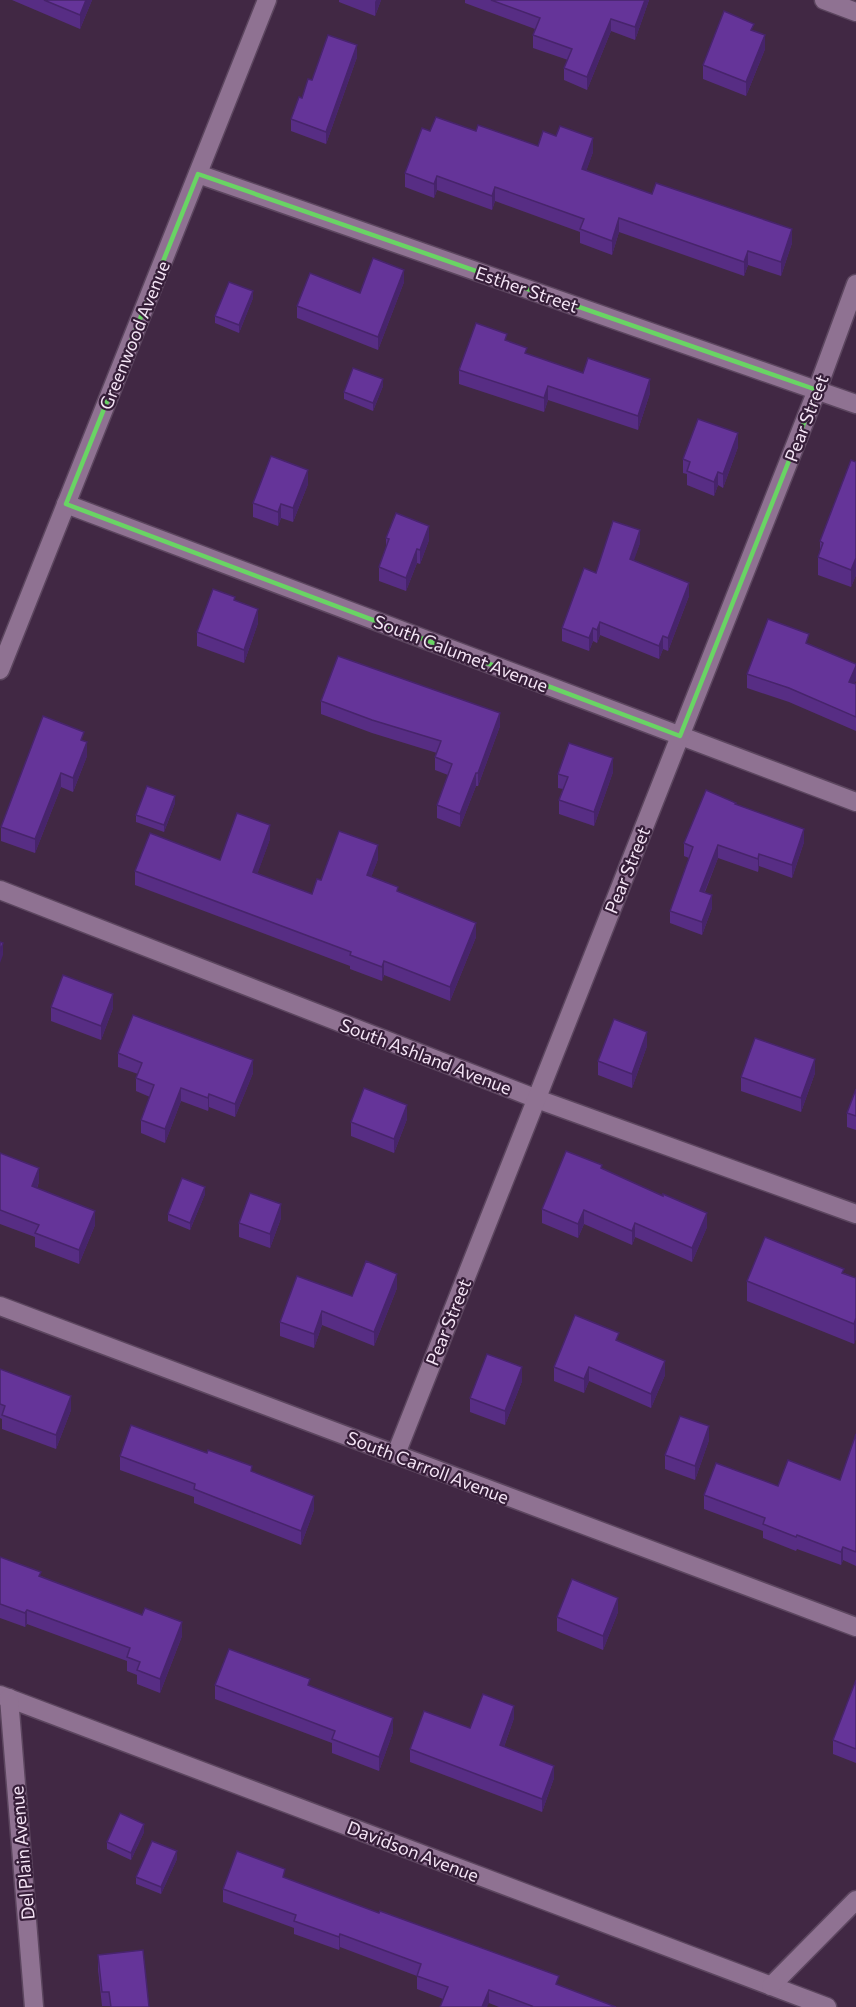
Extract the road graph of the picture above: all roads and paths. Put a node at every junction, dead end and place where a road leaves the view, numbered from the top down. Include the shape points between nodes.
1 (267, 0) edge
2 (824, 0) edge
3 (856, 12) edge
4 (198, 174) junction
5 (856, 284) edge
6 (817, 390) junction
7 (856, 404) edge
8 (66, 504) junction
9 (0, 670) edge
10 (680, 736) junction
11 (856, 802) edge
12 (0, 890) edge
13 (537, 1099) junction
14 (856, 1214) edge
15 (0, 1306) edge
16 (396, 1455) junction
17 (856, 1627) edge
18 (5, 1696) edge
19 (856, 1900) edge
20 (771, 1986) junction
21 (34, 2007) edge
22 (827, 2007) edge

1 - 4 street, Greenwood Avenue
2 - 3 street
4 - 6 street, Esther Street
4 - 8 street, Greenwood Avenue
5 - 6 street, Pear Street
6 - 7 street, Esther Street
6 - 10 street, Pear Street
8 - 9 street, Greenwood Avenue
8 - 10 street, South Calumet Avenue
10 - 11 street, South Calumet Avenue
10 - 13 street, Pear Street
12 - 13 street, South Ashland Avenue
13 - 14 street, South Ashland Avenue
13 - 16 street, Pear Street
15 - 16 street, South Carroll Avenue
16 - 17 street, South Carroll Avenue
18 - 20 street, Davidson Avenue
18 - 21 street, Del Plain Avenue
19 - 20 street
20 - 22 street, Davidson Avenue

